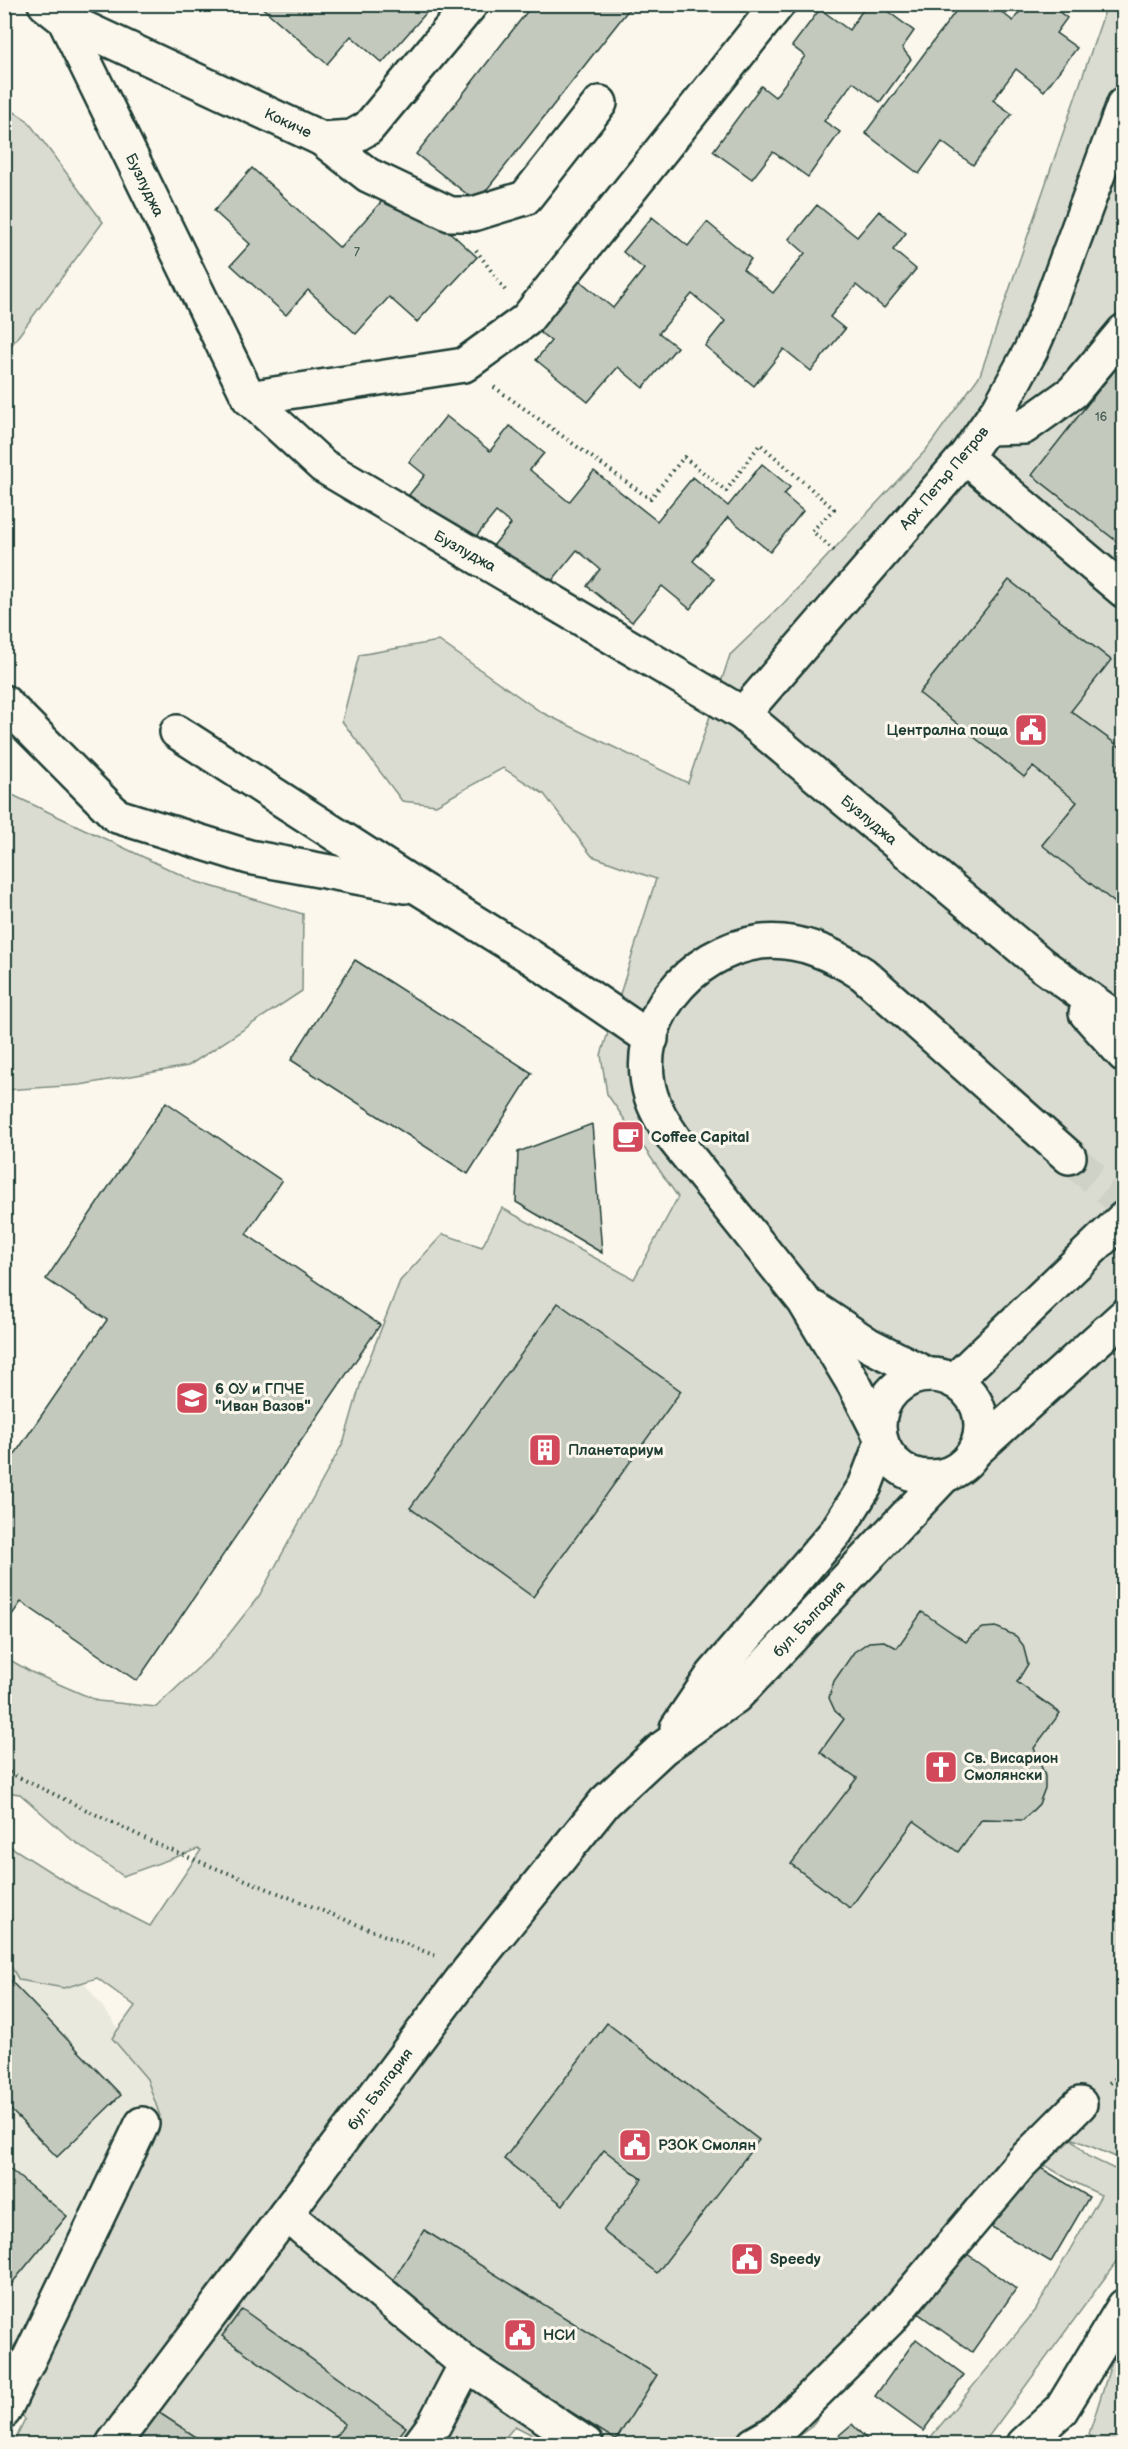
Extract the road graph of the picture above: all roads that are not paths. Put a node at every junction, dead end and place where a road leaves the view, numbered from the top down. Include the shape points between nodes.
1 (471, 4) edge
2 (778, 4) edge
3 (54, 12) edge
4 (600, 103) dead end
5 (1124, 104) edge
6 (322, 139) junction
7 (1124, 331) edge
8 (249, 398) junction
9 (987, 428) junction
10 (965, 457) junction
11 (1124, 591) edge
12 (4, 702) edge
13 (743, 714) junction
14 (177, 732) dead end
15 (419, 888) junction
16 (1042, 965) junction
17 (1124, 1024) edge
18 (651, 1039) junction
19 (1124, 1055) edge
20 (1069, 1156) tunnel mouth
21 (1124, 1205) edge
22 (1114, 1226) edge
23 (804, 1301) junction
24 (1124, 1316) edge
25 (941, 1378) junction
26 (880, 1438) junction
27 (974, 1452) junction
28 (944, 1476) junction
29 (663, 1748) junction
30 (1080, 2104) dead end
31 (142, 2124) dead end
32 (286, 2214) junction
33 (1124, 2306) edge
34 (466, 2364) junction
35 (4, 2411) edge
36 (113, 2445) edge
37 (420, 2445) edge
38 (586, 2445) edge
39 (754, 2445) edge
40 (1024, 2445) edge

1 - 6 street, Кокиче via 368,128 352,137
2 - 8 street via 526,320 464,365
3 - 6 street, Кокиче
3 - 8 street, Бузлуджа
4 - 6 street via 525,198 472,214 450,214 369,175
5 - 9 street, Арх. Петър Петров via 1045,318
7 - 9 street via 1073,392 1024,427
8 - 13 street, Бузлуджа via 323,466
9 - 10 street, Арх. Петър Петров
10 - 11 street
10 - 13 street, Арх. Петър Петров
12 - 15 street via 117,816 249,857
13 - 16 street, Бузлуджа
14 - 15 street
15 - 18 street via 531,957
16 - 17 street, Бузлуджа
16 - 19 street, Бузлуджа
18 - 20 street via 668,999 699,966 718,954 762,942 808,946 863,974
18 - 23 street via 647,1077 665,1126
21 - 22 street
22 - 25 street
23 - 25 street via 868,1345
23 - 26 street via 855,1386
24 - 27 street
25 - 26 street via 910,1378 893,1390 881,1410
25 - 27 street via 972,1396 981,1430
26 - 28 street via 893,1463 911,1475
26 - 29 street, бул. България via 865,1486 836,1532 713,1675
27 - 28 street via 962,1467
28 - 29 street, бул. България via 736,1696
29 - 32 street, бул. България via 605,1802 470,1969
30 - 39 street via 1021,2163 889,2320 777,2431
31 - 35 street
32 - 34 street
32 - 36 street, бул. България
33 - 40 street via 1061,2410
34 - 37 street
34 - 38 street

